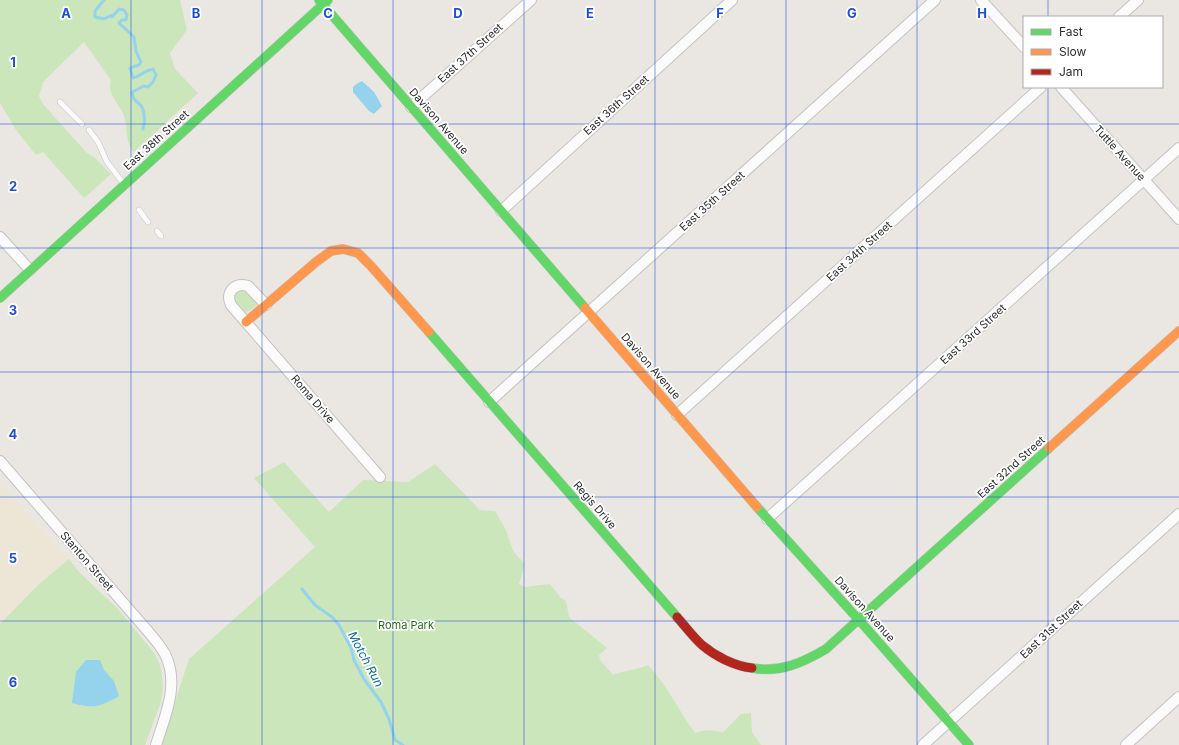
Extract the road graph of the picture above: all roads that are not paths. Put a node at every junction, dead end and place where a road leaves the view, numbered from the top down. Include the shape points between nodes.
1 (531, 0) edge
2 (732, 0) edge
3 (935, 0) edge
4 (981, 0) edge
5 (1138, 0) edge
6 (323, 2) edge
7 (1120, 16) edge
8 (1023, 46) edge
9 (1040, 88) edge
10 (1062, 88) edge
11 (60, 102) dead end
12 (410, 107) junction
13 (82, 124) dead end
14 (89, 130) dead end
15 (1179, 148) edge
16 (1144, 180) junction
17 (125, 185) junction
18 (139, 210) dead end
19 (501, 211) junction
20 (1179, 219) edge
21 (148, 222) dead end
22 (157, 231) dead end
23 (161, 236) dead end
24 (0, 237) edge
25 (30, 270) junction
26 (0, 298) edge
27 (266, 305) junction
28 (589, 312) junction
29 (246, 322) junction
30 (1179, 331) edge
31 (489, 402) junction
32 (677, 415) junction
33 (0, 461) edge
34 (380, 477) dead end
35 (1179, 514) edge
36 (767, 519) junction
37 (858, 619) junction
38 (1179, 697) edge
39 (949, 722) junction
40 (156, 745) edge
41 (923, 745) edge
42 (969, 745) edge
43 (1126, 745) edge

1 - 12 street, East 37th Street
2 - 19 street, East 36th Street
3 - 28 street, East 35th Street
4 - 8 street
5 - 7 street
6 - 12 street, Davison Avenue
6 - 17 street, East 38th Street
9 - 32 street, East 34th Street
10 - 16 street, Tuttle Avenue
11 - 13 lane
12 - 19 street, Davison Avenue
14 - 17 lane via 107,162
15 - 16 street, East 33rd Street
16 - 20 street, Tuttle Avenue
16 - 36 street, East 33rd Street
17 - 25 street, East 38th Street
18 - 21 lane
19 - 28 street, Davison Avenue
22 - 23 lane
24 - 25 street
25 - 26 street, East 38th Street
27 - 29 street
27 - 29 street via 248,286 238,284 232,288 229,302
27 - 31 street, Regis Drive via 324,255 336,249 358,253
28 - 31 street, East 35th Street
28 - 32 street, Davison Avenue
29 - 34 street, Roma Drive
30 - 37 street, East 32nd Street
31 - 37 street, Regis Drive via 686,628 714,654 749,668 788,668 813,658 826,649
32 - 36 street, Davison Avenue
33 - 40 street, Stanton Street via 162,649 169,664 171,694
35 - 39 street, East 31st Street
36 - 37 street, Davison Avenue
37 - 39 street, Davison Avenue
38 - 43 street
39 - 41 street, East 31st Street
39 - 42 street, Davison Avenue

